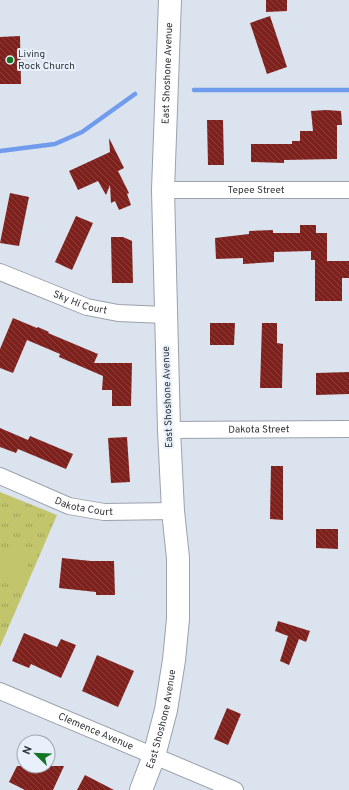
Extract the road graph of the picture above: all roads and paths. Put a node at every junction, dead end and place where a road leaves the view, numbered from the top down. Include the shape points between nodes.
1 (170, 0) edge
2 (163, 190) junction
3 (349, 190) edge
4 (0, 272) edge
5 (165, 315) junction
6 (349, 429) edge
7 (169, 430) junction
8 (0, 476) edge
9 (172, 511) junction
10 (0, 691) edge
11 (154, 756) junction
12 (141, 790) edge
13 (236, 790) edge

1 - 2 street, East Shoshone Avenue
2 - 3 street, Tepee Street
2 - 5 street, East Shoshone Avenue
4 - 5 street, Sky Hi Court via 88,307 118,313
5 - 7 street, East Shoshone Avenue
6 - 7 street, Dakota Street
7 - 9 street, East Shoshone Avenue
8 - 9 street, Dakota Court via 76,507 104,512
9 - 11 street, East Shoshone Avenue via 178,558 178,619 166,710
10 - 11 street, Clemence Avenue
11 - 12 street, East Shoshone Avenue
11 - 13 street, Clemence Avenue

